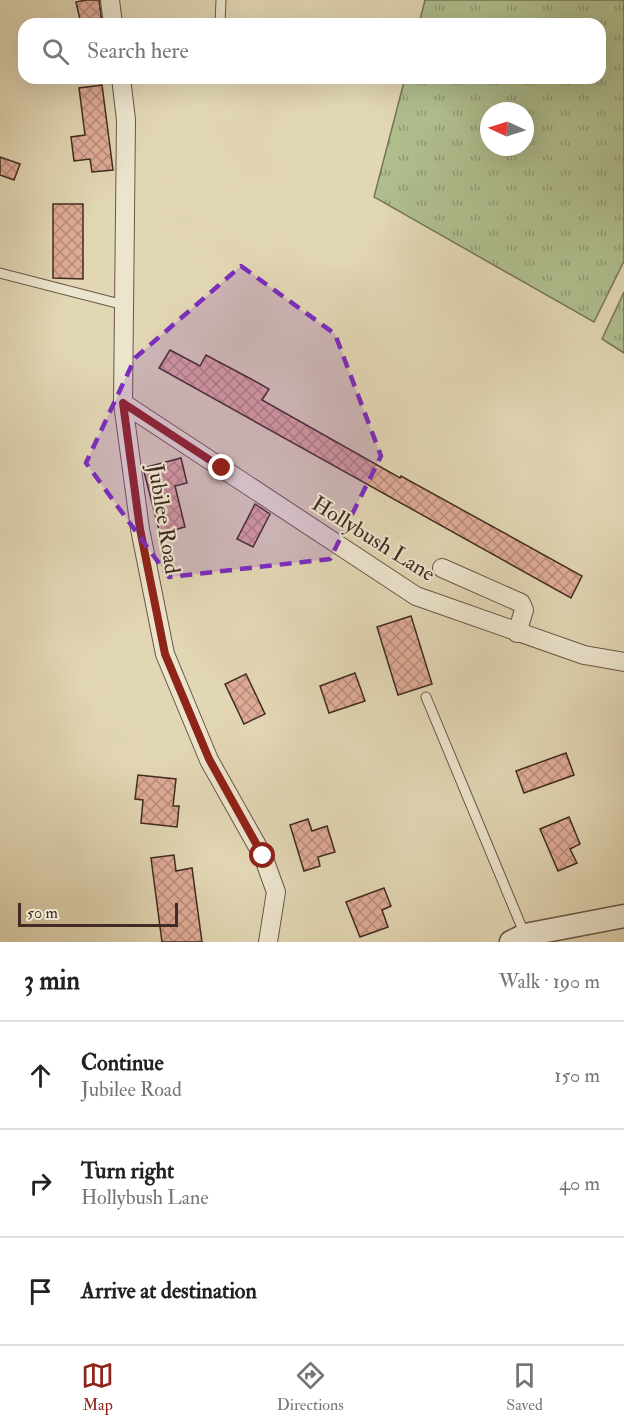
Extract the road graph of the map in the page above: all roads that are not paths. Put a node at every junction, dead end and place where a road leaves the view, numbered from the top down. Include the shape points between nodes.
1 (110, 0) edge
2 (221, 0) edge
3 (112, 18) edge
4 (220, 18) edge
5 (122, 84) edge
6 (0, 273) edge
7 (124, 305) junction
8 (123, 403) junction
9 (442, 568) dead end
10 (518, 633) junction
11 (624, 662) edge
12 (426, 696) dead end
13 (624, 916) edge
14 (518, 939) edge
15 (268, 942) edge

1 - 3 street
2 - 4 lane
5 - 7 street, Jubilee Road via 126,120
6 - 7 lane
7 - 8 street, Jubilee Road
8 - 10 street, Hollybush Lane via 416,596
8 - 15 street, Jubilee Road via 140,529 165,654 209,759 266,865 276,892
9 - 10 street via 521,603 524,610
10 - 11 street, Hollybush Lane via 584,655
12 - 14 lane
13 - 14 street

